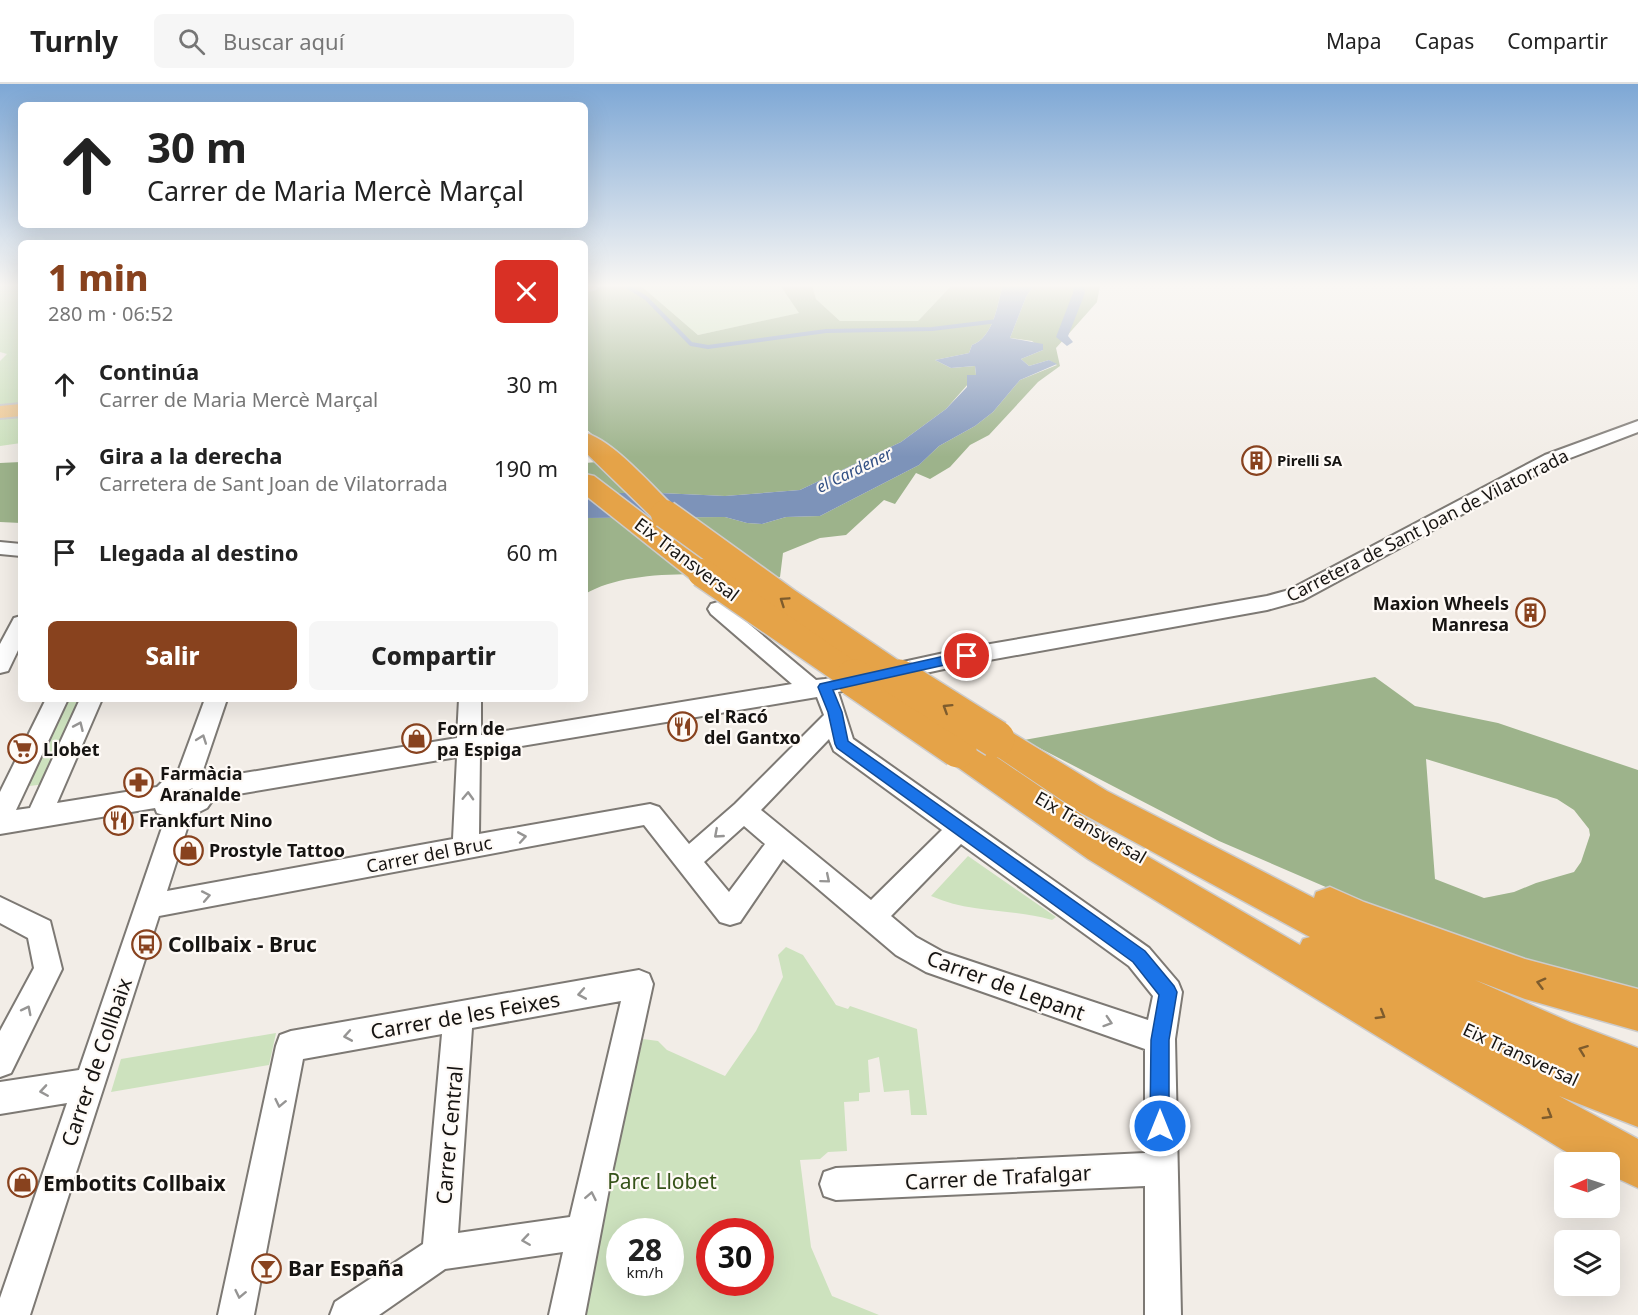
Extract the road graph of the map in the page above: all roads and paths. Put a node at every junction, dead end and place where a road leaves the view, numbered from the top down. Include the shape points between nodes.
1 (18, 403) edge
2 (0, 404) edge
3 (18, 410) edge
4 (0, 412) edge
5 (1638, 426) edge
6 (592, 460) edge
7 (588, 500) edge
8 (0, 548) edge
9 (18, 550) edge
10 (702, 573) junction
11 (718, 609) dead end
12 (18, 629) edge
13 (0, 665) edge
14 (818, 688) junction
15 (56, 702) edge
16 (90, 702) edge
17 (215, 702) edge
18 (470, 702) edge
19 (835, 718) junction
20 (996, 739) junction
21 (469, 746) junction
22 (958, 750) junction
23 (197, 784) junction
24 (173, 802) junction
25 (744, 811) junction
26 (38, 817) junction
27 (0, 818) edge
28 (0, 823) edge
29 (959, 829) junction
30 (780, 840) junction
31 (466, 847) junction
32 (687, 861) junction
33 (149, 906) junction
34 (0, 909) edge
35 (872, 917) junction
36 (1638, 1010) edge
37 (458, 1017) junction
38 (1160, 1040) junction
39 (0, 1062) edge
40 (1638, 1070) edge
41 (87, 1084) junction
42 (0, 1098) edge
43 (1638, 1104) edge
44 (1638, 1164) edge
45 (1160, 1169) junction
46 (836, 1184) dead end
47 (584, 1232) junction
48 (439, 1252) junction
49 (12, 1315) edge
50 (236, 1315) edge
51 (348, 1315) edge
52 (567, 1315) edge
53 (1163, 1315) edge

1 - 2 main road
3 - 4 main road
5 - 14 street, Carretera de Sant Joan de Vilatorrada via 1551,459 1296,595
6 - 10 highway, Eix Transversal
20 -> 6 highway, Eix Transversal, bridge via 750,577
7 - 10 highway
8 - 9 street
10 - 22 highway, Eix Transversal, bridge
11 - 14 street
12 - 13 street
14 - 19 street
14 - 21 street, Carretera de Sant Joan de Vilatorrada
15 - 27 street
26 -> 16 street
23 -> 17 street
18 - 21 street
19 - 25 street
19 - 29 street via 842,744
36 -> 20 highway via 1526,979 1353,916
40 -> 20 highway, Eix Transversal via 1566,1043 1448,989 1094,802
21 - 23 street, Carretera de Sant Joan de Vilatorrada
31 -> 21 street
22 - 43 highway, Eix Transversal via 1322,956 1569,1078
22 -> 44 highway via 1101,848 1579,1134
23 - 24 street via 199,800
24 - 26 street
24 - 33 street, Carrer de Collbaix
25 - 30 street, Carrer de Lepant
25 -> 32 street
26 - 28 street
29 - 35 street
29 - 38 street via 1139,957 1168,992
30 - 32 street via 730,913
30 -> 35 street, Carrer de Lepant
31 -> 32 street, Carrer del Bruc via 650,813
33 -> 31 street, Carrer del Bruc
33 - 41 street, Carrer de Collbaix
39 -> 34 street via 48,969 40,930
35 -> 38 street, Carrer de Lepant via 906,946 936,963
47 -> 37 street, Carrer de les Feixes via 639,984
37 - 48 street, Carrer Central
37 -> 50 street, Carrer de les Feixes via 291,1046
38 - 45 street
41 -> 42 street
41 - 49 street, Carrer de Collbaix
45 - 46 street, Carrer de Trafalgar
45 - 53 street
47 -> 48 street
47 - 52 street
48 - 51 street

